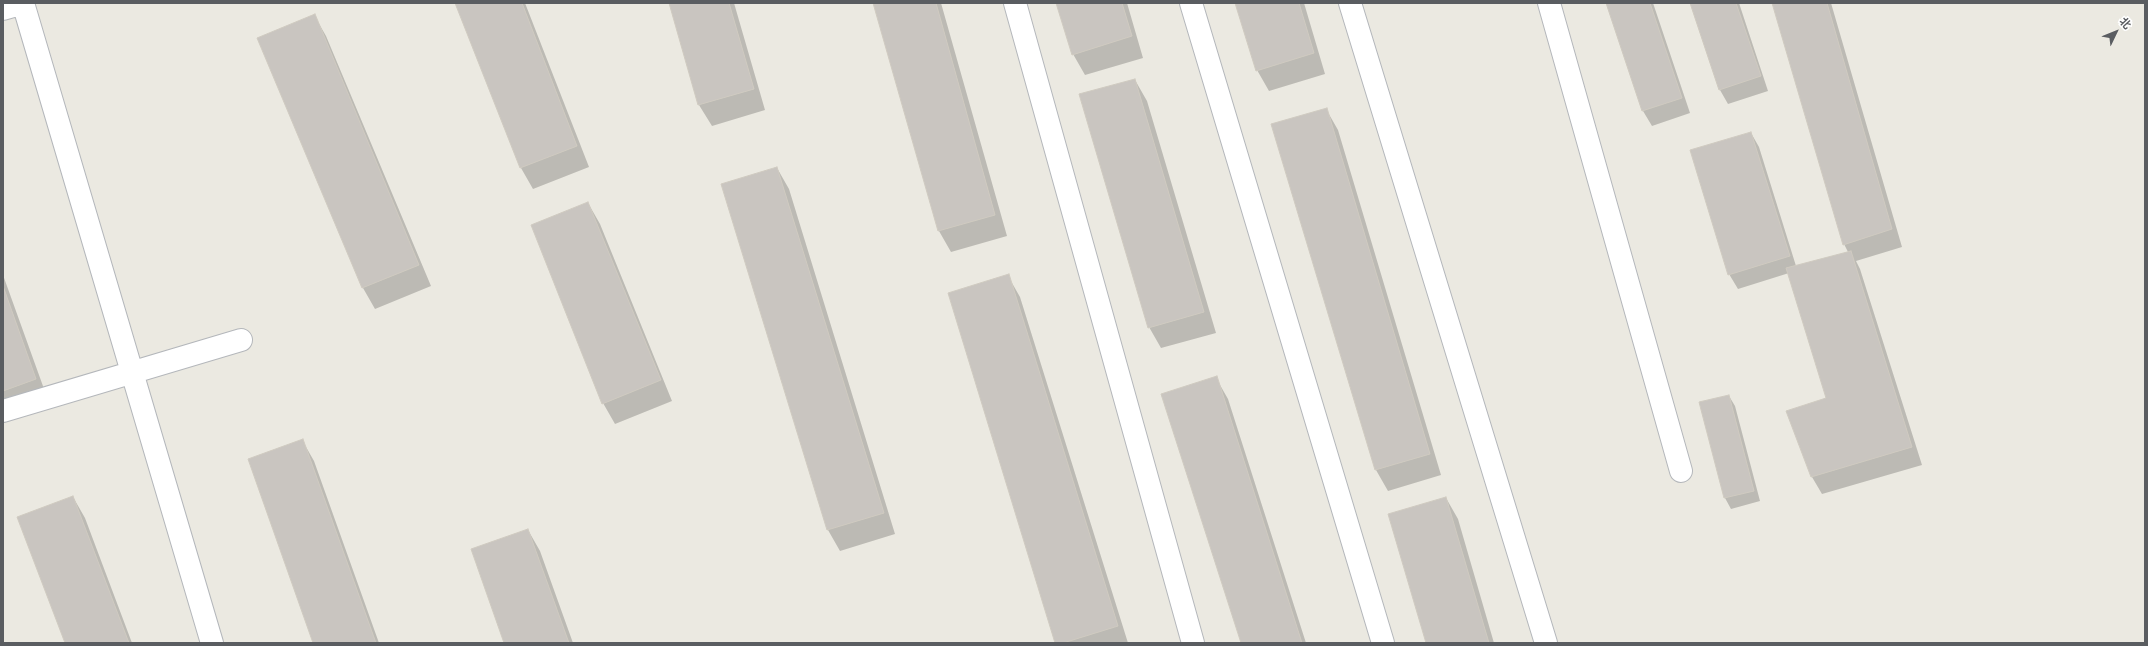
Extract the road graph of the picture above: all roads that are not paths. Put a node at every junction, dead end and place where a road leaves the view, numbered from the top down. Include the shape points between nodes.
1 (24, 3) edge
2 (1015, 3) edge
3 (1191, 3) edge
4 (1350, 3) edge
5 (1549, 3) edge
6 (3, 10) edge
7 (241, 340) dead end
8 (134, 372) junction
9 (3, 411) edge
10 (1682, 471) dead end
11 (212, 643) edge
12 (1193, 643) edge
13 (1383, 643) edge
14 (1546, 643) edge

1 - 6 street
1 - 8 street
2 - 12 street
3 - 13 street
4 - 14 street
5 - 10 street
7 - 8 street
8 - 9 street
8 - 11 street

